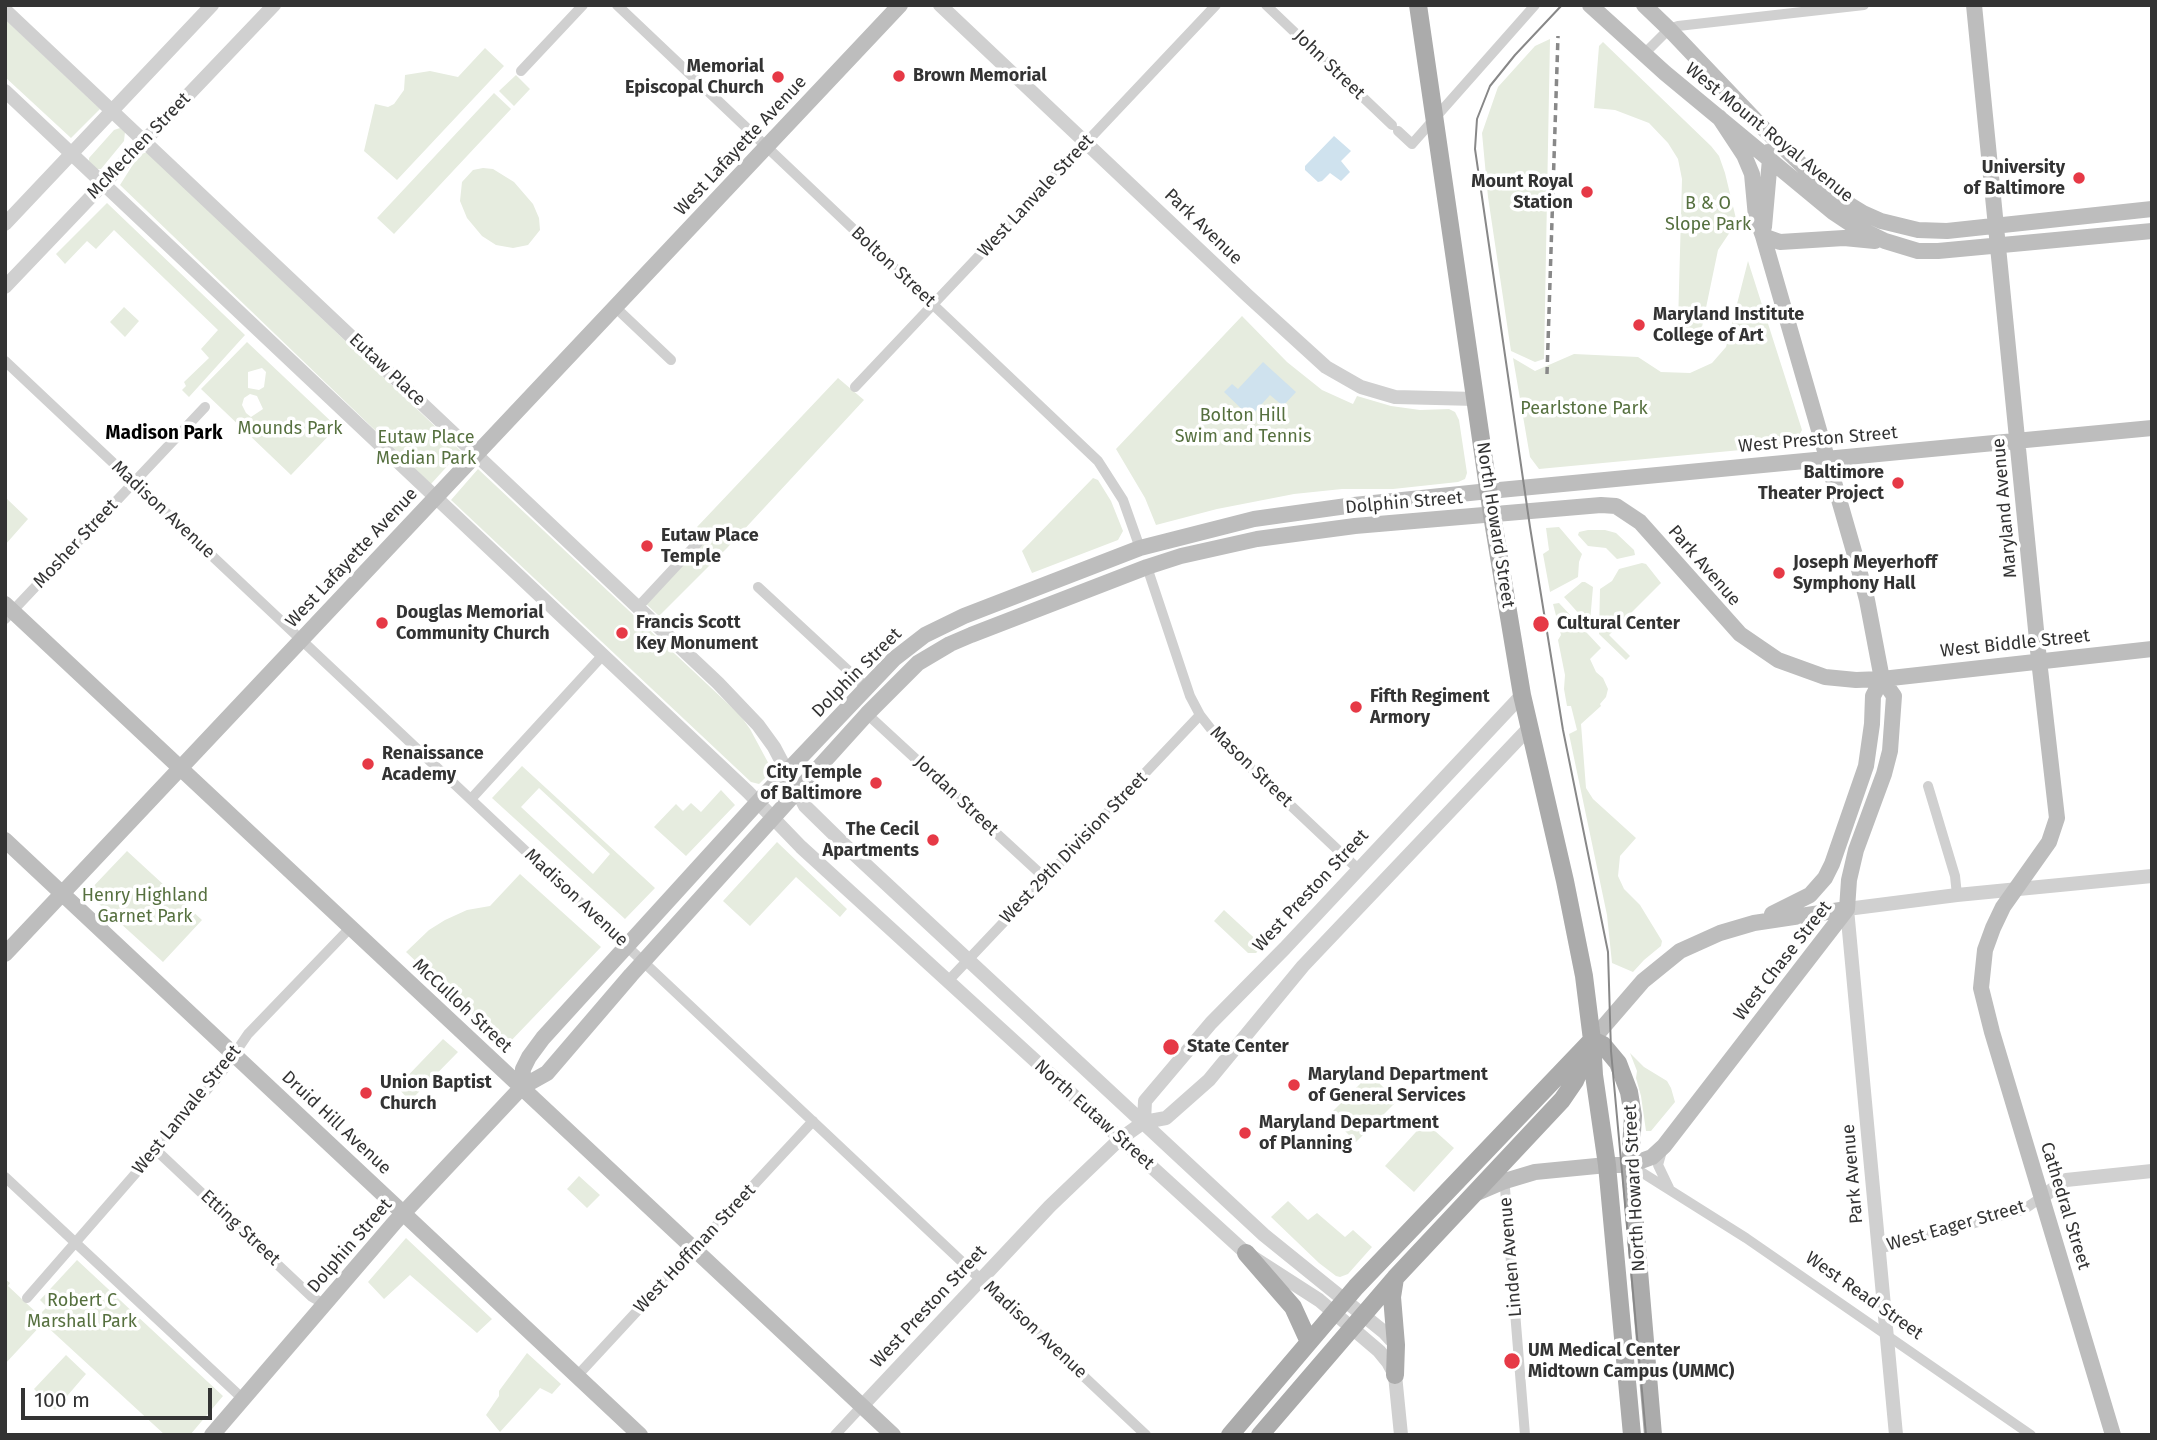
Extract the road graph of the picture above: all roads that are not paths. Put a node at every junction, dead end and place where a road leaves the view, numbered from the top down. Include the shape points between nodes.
1 (212, 5) edge
2 (274, 5) edge
3 (583, 5) edge
4 (617, 5) edge
5 (900, 5) edge
6 (940, 5) edge
7 (1216, 5) edge
8 (1266, 5) edge
9 (1418, 5) edge
10 (1535, 5) edge
11 (1590, 5) edge
12 (1644, 5) edge
13 (1864, 5) edge
14 (1974, 5) edge
15 (5, 9) edge
16 (1670, 29) junction
17 (1644, 54) junction
18 (521, 71) dead end
19 (5, 91) edge
20 (113, 111) junction
21 (1435, 117) junction
22 (1719, 117) junction
23 (1762, 127) junction
24 (145, 140) junction
25 (1086, 142) junction
26 (766, 147) junction
27 (72, 154) junction
28 (1770, 159) junction
29 (103, 183) junction
30 (2152, 209) edge
31 (5, 224) edge
32 (1996, 226) junction
33 (2152, 231) edge
34 (1763, 236) junction
35 (1897, 245) junction
36 (1998, 246) junction
37 (5, 287) edge
38 (933, 305) junction
39 (615, 307) junction
40 (671, 360) dead end
41 (5, 361) edge
42 (855, 387) dead end
43 (1476, 399) junction
44 (205, 407) dead end
45 (2152, 428) edge
46 (2018, 442) junction
47 (477, 454) junction
48 (1828, 457) junction
49 (134, 482) junction
50 (1489, 491) junction
51 (436, 497) junction
52 (1492, 515) junction
53 (705, 535) dead end
54 (1140, 548) junction
55 (1147, 567) junction
56 (758, 587) dead end
57 (638, 607) junction
58 (8, 612) edge
59 (301, 640) junction
60 (2152, 649) edge
61 (603, 655) junction
62 (2039, 660) junction
63 (1882, 679) junction
64 (866, 687) junction
65 (1522, 695) junction
66 (867, 714) junction
67 (1200, 715) junction
68 (1529, 729) junction
69 (180, 768) junction
70 (787, 771) junction
71 (1928, 786) dead end
72 (796, 792) junction
73 (471, 799) junction
74 (758, 802) junction
75 (773, 817) junction
76 (5, 840) edge
77 (1358, 869) junction
78 (2152, 876) edge
79 (1045, 878) junction
80 (2016, 890) junction
81 (62, 894) junction
82 (1957, 895) junction
83 (1847, 909) junction
84 (1754, 923) junction
85 (351, 927) junction
86 (626, 946) junction
87 (5, 954) edge
88 (968, 959) junction
89 (644, 962) junction
90 (948, 981) junction
91 (1981, 988) joint
92 (1592, 1040) junction
93 (234, 1054) junction
94 (522, 1087) junction
95 (813, 1121) junction
96 (1144, 1122) junction
97 (1121, 1139) junction
98 (1664, 1146) junction
99 (156, 1150) junction
100 (1503, 1162) junction
101 (1607, 1165) junction
102 (1630, 1165) junction
103 (2152, 1171) edge
104 (5, 1177) edge
105 (1505, 1181) junction
106 (1672, 1193) junction
107 (2042, 1197) junction
108 (1464, 1203) junction
109 (404, 1213) junction
110 (76, 1242) junction
111 (695, 1249) junction
112 (1879, 1249) junction
113 (1245, 1253) junction
114 (1395, 1278) junction
115 (981, 1279) junction
116 (27, 1298) dead end
117 (324, 1304) junction
118 (1339, 1306) junction
119 (1357, 1321) junction
120 (1886, 1334) junction
121 (1309, 1342) junction
122 (1396, 1345) junction
123 (1395, 1375) junction
124 (577, 1376) junction
125 (243, 1399) junction
126 (862, 1406) junction
127 (212, 1435) edge
128 (640, 1435) edge
129 (835, 1435) edge
130 (893, 1435) edge
131 (1146, 1435) edge
132 (1230, 1435) edge
133 (1260, 1435) edge
134 (1401, 1435) edge
135 (1525, 1435) edge
136 (1632, 1435) edge
137 (1653, 1435) edge
138 (1896, 1435) edge
139 (2031, 1435) edge
140 (2113, 1435) edge

1 - 20 street
2 - 24 street, McMechen Street
3 - 18 street
4 - 26 street, Bolton Street
5 - 26 main road, West Lafayette Avenue
6 - 25 street, Park Avenue
7 - 25 street, West Lanvale Street
8 - 21 street, John Street via 1412,144
9 - 21 main road, North Howard Street
10 - 21 street
11 - 17 main road, West Mount Royal Avenue
12 - 16 main road, West Mount Royal Avenue
13 - 16 street
14 - 32 main road, Maryland Avenue
15 - 20 street, Eutaw Place
16 - 17 street
16 - 23 main road, West Mount Royal Avenue
17 - 22 main road, West Mount Royal Avenue
19 - 27 street
20 - 24 street, Eutaw Place
20 - 27 street
21 - 43 main road, North Howard Street
22 - 28 main road, West Mount Royal Avenue
22 - 34 main road via 1752,174 1756,217
23 - 28 main road
23 - 32 main road, West Mount Royal Avenue via 1832,194 1881,221 1918,230
24 - 29 street, McMechen Street
24 - 47 street, Eutaw Place
25 - 38 street, West Lanvale Street
25 - 43 street, Park Avenue via 1309,353 1343,378 1395,397
26 - 38 street, Bolton Street
26 - 39 main road, West Lafayette Avenue
27 - 29 street
27 - 31 street
28 - 34 main road
28 - 35 main road, West Mount Royal Avenue via 1833,212
29 - 37 street, McMechen Street
29 - 51 street
30 - 32 main road, West Mount Royal Avenue
32 - 36 main road, Maryland Avenue
33 - 36 main road, West Mount Royal Avenue
34 - 35 main road via 1780,242 1844,237
34 - 48 main road
35 - 36 main road, West Mount Royal Avenue via 1918,251
36 - 46 main road, Maryland Avenue
38 - 42 street, West Lanvale Street
38 - 54 street, Bolton Street via 1098,461 1123,500
39 - 40 street
39 - 47 main road, West Lafayette Avenue
41 - 49 street, Madison Avenue
43 - 50 main road, North Howard Street
44 - 49 street, Mosher Street
45 - 46 main road, West Preston Street
46 - 48 main road, West Preston Street
46 - 62 main road, Maryland Avenue
47 - 51 main road, West Lafayette Avenue
47 - 57 street, Eutaw Place
48 - 50 main road, West Preston Street
48 - 63 main road via 1867,600
49 - 58 street, Mosher Street
49 - 59 street, Madison Avenue
50 - 52 main road, North Howard Street
50 - 54 main road, Dolphin Street via 1254,519
51 - 59 main road, West Lafayette Avenue
51 - 61 street
52 - 55 main road, Dolphin Street via 1268,537
52 - 63 main road, Park Avenue via 1616,506 1640,522 1725,619 1764,652 1825,677
52 - 65 main road, North Howard Street
53 - 57 street
54 - 64 main road, Dolphin Street via 942,625 909,646
55 - 66 main road, Dolphin Street via 942,648 918,663
55 - 67 street, Mason Street
56 - 64 street
57 - 70 street, Eutaw Place via 758,726
58 - 69 main road, McCulloh Street
59 - 69 main road, West Lafayette Avenue
59 - 73 street, Madison Avenue
60 - 62 main road, West Biddle Street
61 - 73 street
61 - 74 street
62 - 63 main road, West Biddle Street
62 - 80 main road, Maryland Avenue via 2057,818 2049,842
63 - 83 main road via 1894,696 1892,741 1856,850
63 - 84 main road via 1872,696 1866,766 1825,878 1803,900
64 - 70 main road, Dolphin Street
65 - 68 main road, North Howard Street
65 - 77 street, West Preston Street
66 - 72 main road, Dolphin Street
66 - 79 street, Jordan Street
67 - 77 street, Mason Street
67 - 79 street, West 29th Division Street
68 - 92 main road, North Howard Street via 1565,881
68 - 96 street, West Preston Street via 1303,966 1209,1080 1166,1118
69 - 81 main road, West Lafayette Avenue
69 - 85 main road, McCulloh Street
70 - 72 street, North Eutaw Street
70 - 74 main road, Dolphin Street
71 - 82 street
72 - 75 main road, Dolphin Street
72 - 88 street, North Eutaw Street via 805,806
73 - 86 street, Madison Avenue
74 - 75 street, North Eutaw Street
74 - 86 main road, Dolphin Street
75 - 89 main road, Dolphin Street
75 - 90 street, North Eutaw Street
76 - 81 main road, Druid Hill Avenue
77 - 96 street, West Preston Street via 1180,1059 1146,1101
78 - 80 street, West Chase Street
79 - 88 street, West 29th Division Street
80 - 82 street, West Chase Street
80 - 91 main road, Maryland Avenue via 1988,938
81 - 87 main road, West Lafayette Avenue
81 - 93 main road, Druid Hill Avenue
82 - 83 street, West Chase Street
83 - 84 main road
83 - 98 main road, West Chase Street
83 - 112 street, Park Avenue
84 - 92 main road via 1720,933 1670,958 1643,981
85 - 93 street, West Lanvale Street
85 - 94 main road, McCulloh Street
86 - 89 street, Madison Avenue
86 - 94 main road, Dolphin Street via 535,1048 523,1069
88 - 90 street, West 29th Division Street
88 - 96 street, North Eutaw Street
89 - 94 main road, Dolphin Street via 547,1073
89 - 95 street, Madison Avenue
90 - 97 street, North Eutaw Street
91 - 107 main road, Cathedral Street
92 - 100 main road via 1562,1100
92 - 101 main road, North Howard Street
92 - 102 main road, North Howard Street via 1611,1051 1629,1092 1633,1116
92 - 118 main road
93 - 99 street, West Lanvale Street
93 - 109 main road, Druid Hill Avenue
94 - 109 main road, Dolphin Street
94 - 111 main road, McCulloh Street
95 - 111 street, West Hoffman Street
95 - 115 street, Madison Avenue
96 - 97 street, West Preston Street
96 - 118 street, North Eutaw Street
97 - 113 street, North Eutaw Street
97 - 115 street, West Preston Street
98 - 102 main road, West Chase Street via 1652,1157
98 - 106 street, West Chase Street via 1658,1165
99 - 110 street, West Lanvale Street
99 - 117 street, Etting Street
100 - 105 street, Linden Avenue
100 - 108 main road
101 - 102 main road
101 - 105 main road via 1535,1172
101 - 136 main road, North Howard Street
102 - 106 street, West Read Street
102 - 137 main road, North Howard Street
103 - 107 street, West Eager Street via 2067,1180
104 - 110 street
105 - 108 main road
105 - 135 street, Linden Avenue
106 - 120 street, West Read Street
107 - 112 street, West Eager Street via 2023,1210
107 - 140 main road, Cathedral Street
108 - 114 main road
109 - 117 main road, Dolphin Street
109 - 124 main road, Druid Hill Avenue
110 - 116 street, West Lanvale Street
110 - 125 street
111 - 124 street, West Hoffman Street
111 - 126 main road, McCulloh Street
112 - 120 street, Park Avenue
113 - 118 street, North Eutaw Street
113 - 121 main road via 1293,1307
114 - 119 main road
114 - 122 main road
115 - 126 street, West Preston Street
115 - 131 street, Madison Avenue
117 - 125 main road, Dolphin Street
118 - 119 street, North Eutaw Street
118 - 121 main road
119 - 122 street, North Eutaw Street
119 - 123 street, North Eutaw Street
119 - 133 main road
120 - 138 street, Park Avenue
120 - 139 street, West Read Street
121 - 132 main road
122 - 123 main road
123 - 134 street
124 - 128 main road, Druid Hill Avenue
125 - 127 main road, Dolphin Street
126 - 129 street, West Preston Street
126 - 130 main road, McCulloh Street

